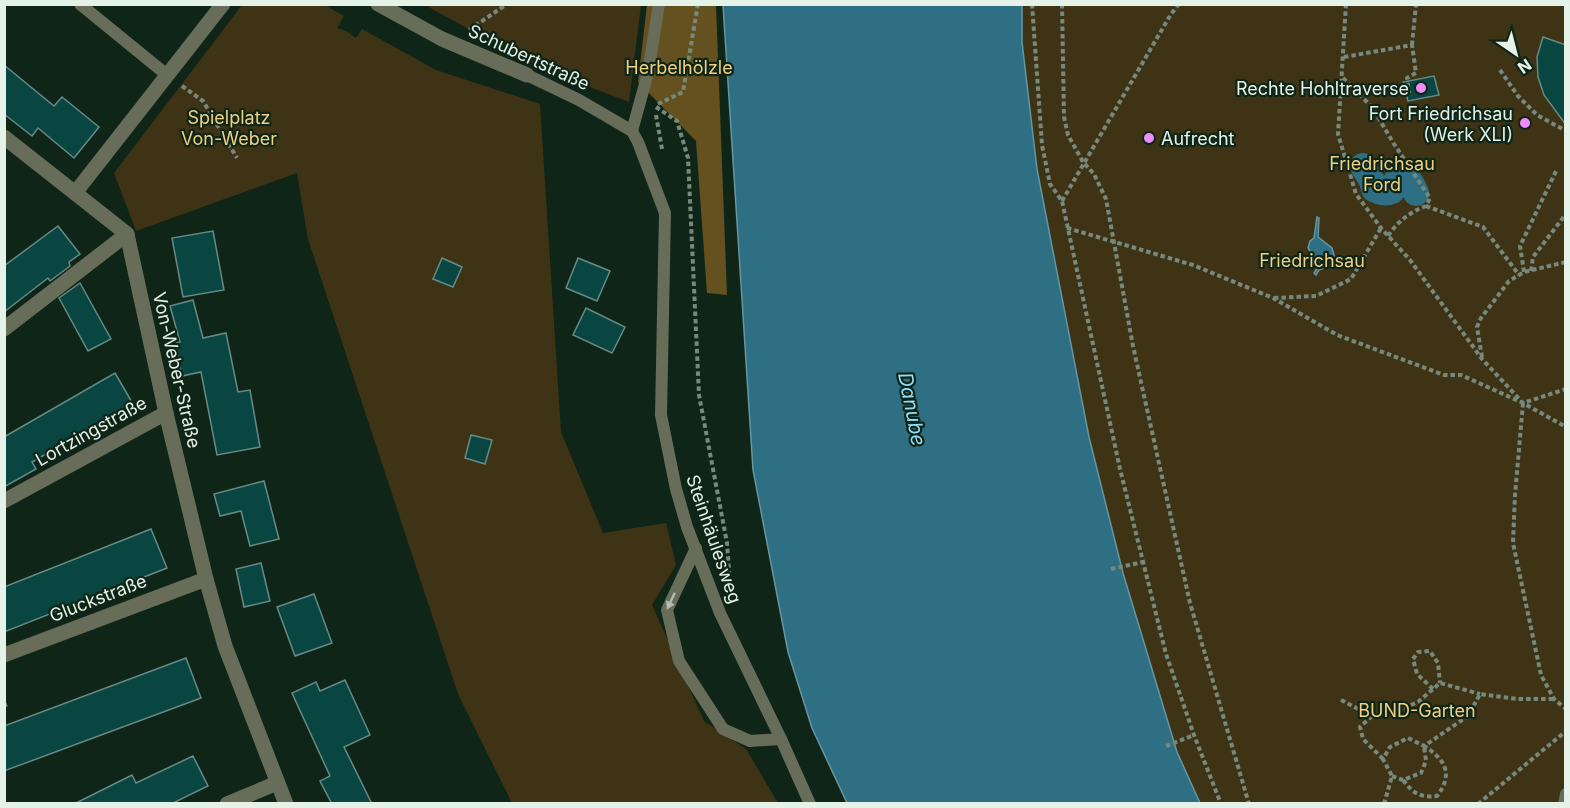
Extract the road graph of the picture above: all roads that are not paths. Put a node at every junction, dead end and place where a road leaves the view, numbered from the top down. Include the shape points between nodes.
1 (80, 4) edge
2 (223, 4) edge
3 (378, 4) edge
4 (659, 4) edge
5 (167, 75) junction
6 (527, 75) joint
7 (632, 131) junction
8 (4, 136) edge
9 (75, 193) junction
10 (127, 234) junction
11 (4, 330) edge
12 (166, 413) junction
13 (4, 501) edge
14 (696, 548) junction
15 (206, 579) junction
16 (4, 655) edge
17 (781, 739) junction
18 (277, 783) junction
19 (1566, 794) edge
20 (227, 804) edge
21 (286, 804) edge
22 (810, 804) edge
23 (1564, 804) edge

1 - 5 lane
2 - 5 street
3 - 6 street, Schubertstraße via 451,43
4 - 7 lane via 648,73
5 - 9 street
6 - 7 lane, Schubertstraße
7 - 14 lane, Steinhäulesweg via 665,213 661,415 676,489
8 - 9 street
9 - 10 street
10 - 11 street
10 - 12 street, Von-Weber-Straße
12 - 13 street, Lortzingstraße
12 - 15 street, Von-Weber-Straße
14 - 17 lane, Steinhäulesweg via 720,613
14 -> 17 lane via 667,610 680,661 723,729 750,741
15 - 16 street, Gluckstraße
15 - 18 street, Von-Weber-Straße via 225,646
17 - 22 lane, Steinhäulesweg
18 - 20 street
18 - 21 street, Von-Weber-Straße
19 - 23 lane

